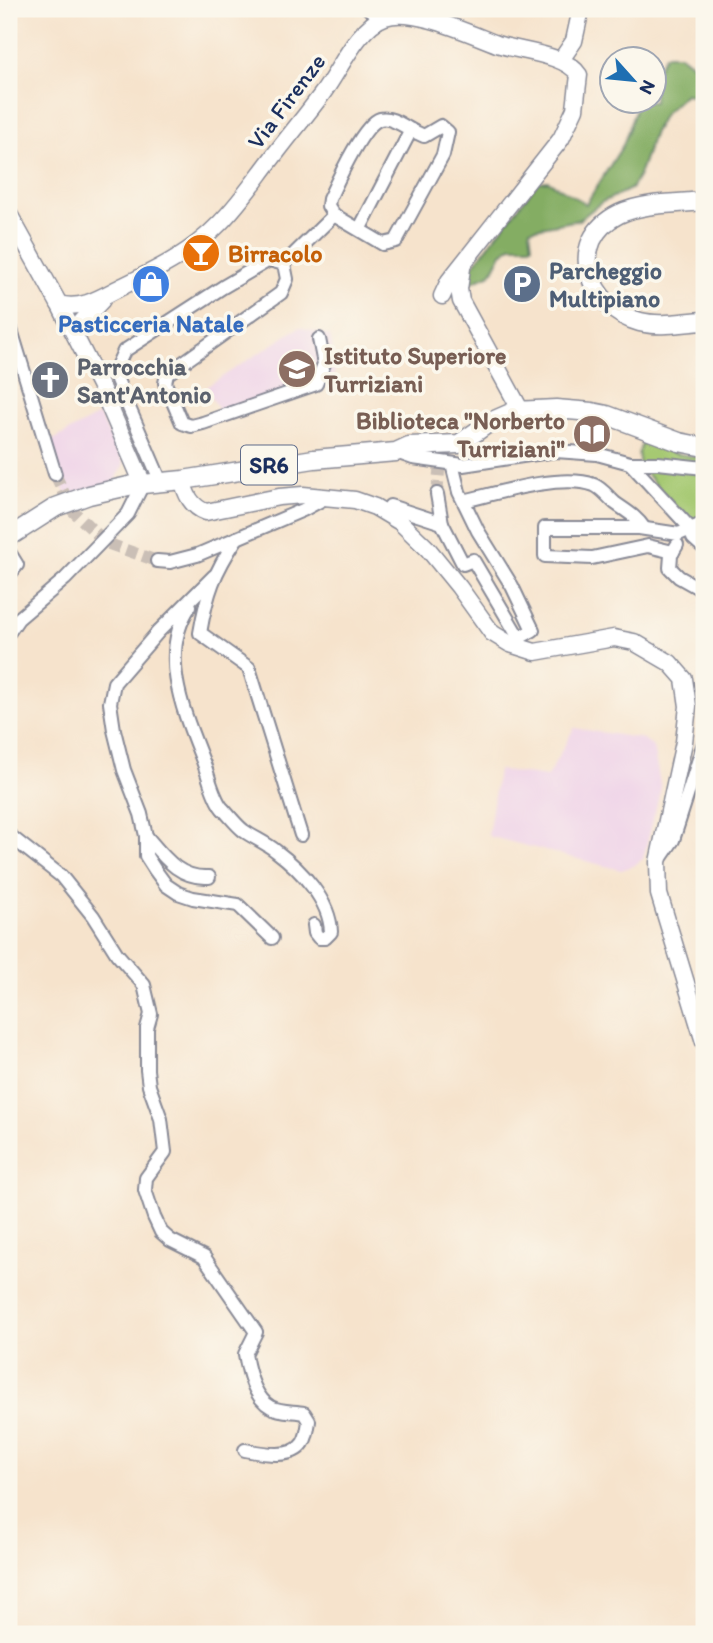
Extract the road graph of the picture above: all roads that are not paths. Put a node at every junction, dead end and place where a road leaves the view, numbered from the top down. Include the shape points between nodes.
1 (581, 9) edge
2 (376, 13) edge
3 (561, 60) junction
4 (411, 130) junction
5 (704, 201) edge
6 (9, 214) edge
7 (334, 215) junction
8 (359, 230) junction
9 (284, 264) junction
10 (462, 264) junction
11 (109, 293) junction
12 (442, 296) dead end
13 (59, 304) junction
14 (704, 321) edge
15 (9, 323) edge
16 (73, 331) junction
17 (319, 339) dead end
18 (521, 411) junction
19 (704, 447) edge
20 (396, 452) junction
21 (630, 463) junction
22 (452, 464) junction
23 (704, 468) edge
24 (55, 474) tunnel mouth
25 (183, 480) junction
26 (161, 482) junction
27 (143, 484) junction
28 (437, 494) tunnel mouth
29 (327, 497) junction
30 (464, 501) junction
31 (386, 513) junction
32 (442, 523) junction
33 (704, 523) edge
34 (643, 528) junction
35 (691, 529) junction
36 (9, 537) edge
37 (237, 538) junction
38 (704, 548) edge
39 (9, 552) edge
40 (673, 552) junction
41 (157, 561) tunnel mouth
42 (9, 575) edge
43 (215, 576) junction
44 (200, 591) junction
45 (704, 591) edge
46 (9, 632) edge
47 (704, 743) edge
48 (9, 835) edge
49 (301, 835) dead end
50 (146, 836) junction
51 (658, 862) junction
52 (209, 877) dead end
53 (314, 925) dead end
54 (272, 939) dead end
55 (704, 1042) edge
56 (245, 1450) dead end

1 - 3 main road via 574,41
2 - 3 main road, Via Firenze via 420,18
2 - 11 main road, Via Firenze via 324,92 221,223 173,262
3 - 10 main road via 579,75 578,95 566,131
4 - 7 street via 389,119 377,120 366,130 329,199
4 - 8 street
4 - 8 street via 424,136 441,126 448,132 443,155 414,213 391,244
5 - 14 main road via 644,206 620,214 595,236 587,264 597,294 621,314 655,324
6 - 13 main road
7 - 8 street
7 - 9 street
9 - 17 street via 287,279 281,293 167,374 165,383 182,423 203,423 316,384 324,363
9 - 26 street via 269,260 124,351 117,380
10 - 12 main road
10 - 18 main road via 461,301
11 - 13 main road, Via Firenze via 76,306
11 - 16 main road
13 - 16 main road
15 - 24 street
16 - 27 main road
18 - 19 main road via 592,412
18 - 20 main road via 502,416 459,444 409,446
20 - 22 street, SR6
20 - 25 main road, SR6 via 314,458
21 - 22 street, SR6 via 597,454 556,451
21 - 23 street, SR6
21 - 35 street
22 - 30 street
25 - 26 main road, SR6
25 - 29 main road via 194,505 206,512 279,497
26 - 27 main road, SR6
27 - 36 main road via 71,500
27 - 46 street via 128,514
28 - 32 street
29 - 31 main road via 355,500
29 - 37 street
30 - 32 street via 533,630 519,638 473,560 463,565
30 - 34 street via 571,481 602,490
31 - 32 street via 390,506
31 - 51 main road via 428,550 492,633 510,644 535,652 614,638 634,642 670,663 684,679 688,706 684,742
33 - 35 street
34 - 35 street via 679,534
34 - 40 street via 545,528 545,556 592,558 648,546
35 - 38 street
35 - 40 street
37 - 41 street via 184,559
37 - 43 street
39 - 42 street via 17,565
40 - 45 street via 670,568
43 - 44 street
43 - 49 street via 200,633 249,668
44 - 50 street via 114,683 110,703 114,730
44 - 53 street via 187,610 174,661 183,709 219,804 243,830 275,850 312,886 331,921 331,932 319,938
47 - 51 street via 673,840
48 - 56 street via 61,876 144,985 151,1014 147,1028 149,1086 161,1119 165,1152 146,1178 154,1217 170,1240 204,1257 256,1332 245,1354 264,1401 271,1407 304,1413 309,1421 303,1444 295,1450
50 - 52 street via 176,869
50 - 54 street via 146,856 166,885 193,898 238,905
51 - 55 main road via 659,894

